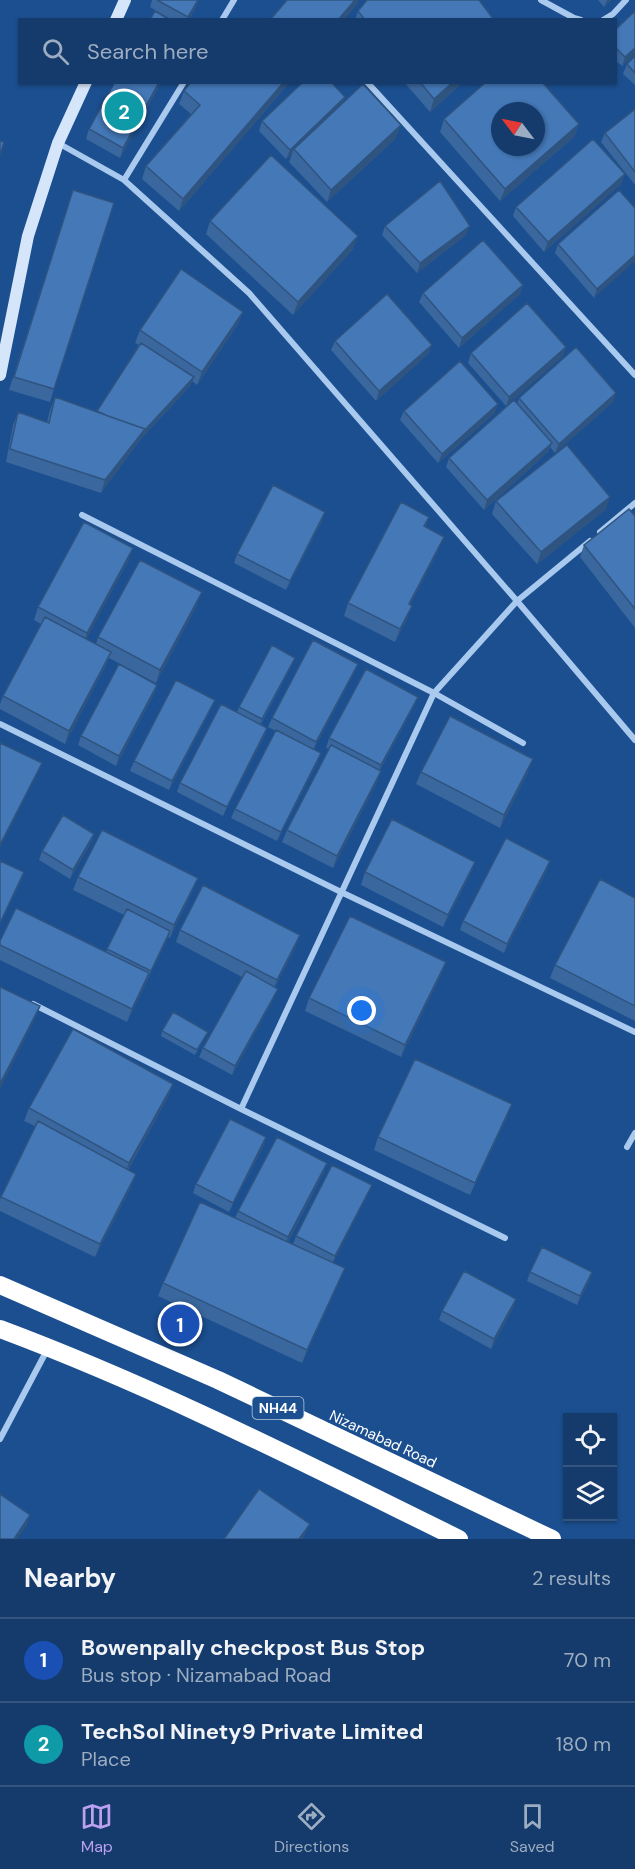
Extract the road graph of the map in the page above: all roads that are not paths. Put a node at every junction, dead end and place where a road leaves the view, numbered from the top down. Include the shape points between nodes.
1 (125, 0) edge
2 (234, 0) edge
3 (541, 0) edge
4 (626, 0) edge
5 (117, 18) edge
6 (223, 18) edge
7 (574, 18) edge
8 (606, 18) edge
9 (85, 84) edge
10 (183, 84) edge
11 (369, 84) edge
12 (58, 143) junction
13 (124, 180) junction
14 (0, 375) edge
15 (635, 375) edge
16 (635, 503) edge
17 (82, 515) dead end
18 (517, 601) junction
19 (434, 693) junction
20 (0, 724) edge
21 (635, 740) edge
22 (523, 743) dead end
23 (341, 892) junction
24 (21, 998) edge
25 (635, 1032) edge
26 (241, 1109) junction
27 (635, 1133) edge
28 (627, 1147) dead end
29 (505, 1238) dead end
30 (0, 1285) edge
31 (0, 1329) edge
32 (48, 1347) junction
33 (0, 1439) edge
34 (459, 1539) edge
35 (552, 1539) edge

1 - 5 street
2 - 6 street
3 - 7 street
4 - 8 street
9 - 12 street
10 - 13 street
11 - 15 street
12 - 13 street
12 - 14 street via 28,236
13 - 18 street via 249,293
16 - 18 street
17 - 19 street
18 - 19 street
18 - 21 street
19 - 22 street
19 - 23 street
20 - 23 street
23 - 25 street
23 - 26 street
24 - 26 street
26 - 29 street
27 - 28 street
30 - 35 highway, Nizamabad Road / NH44 via 218,1380
31 - 32 highway, NH44
32 - 33 street
32 - 34 highway, NH44 via 206,1415

